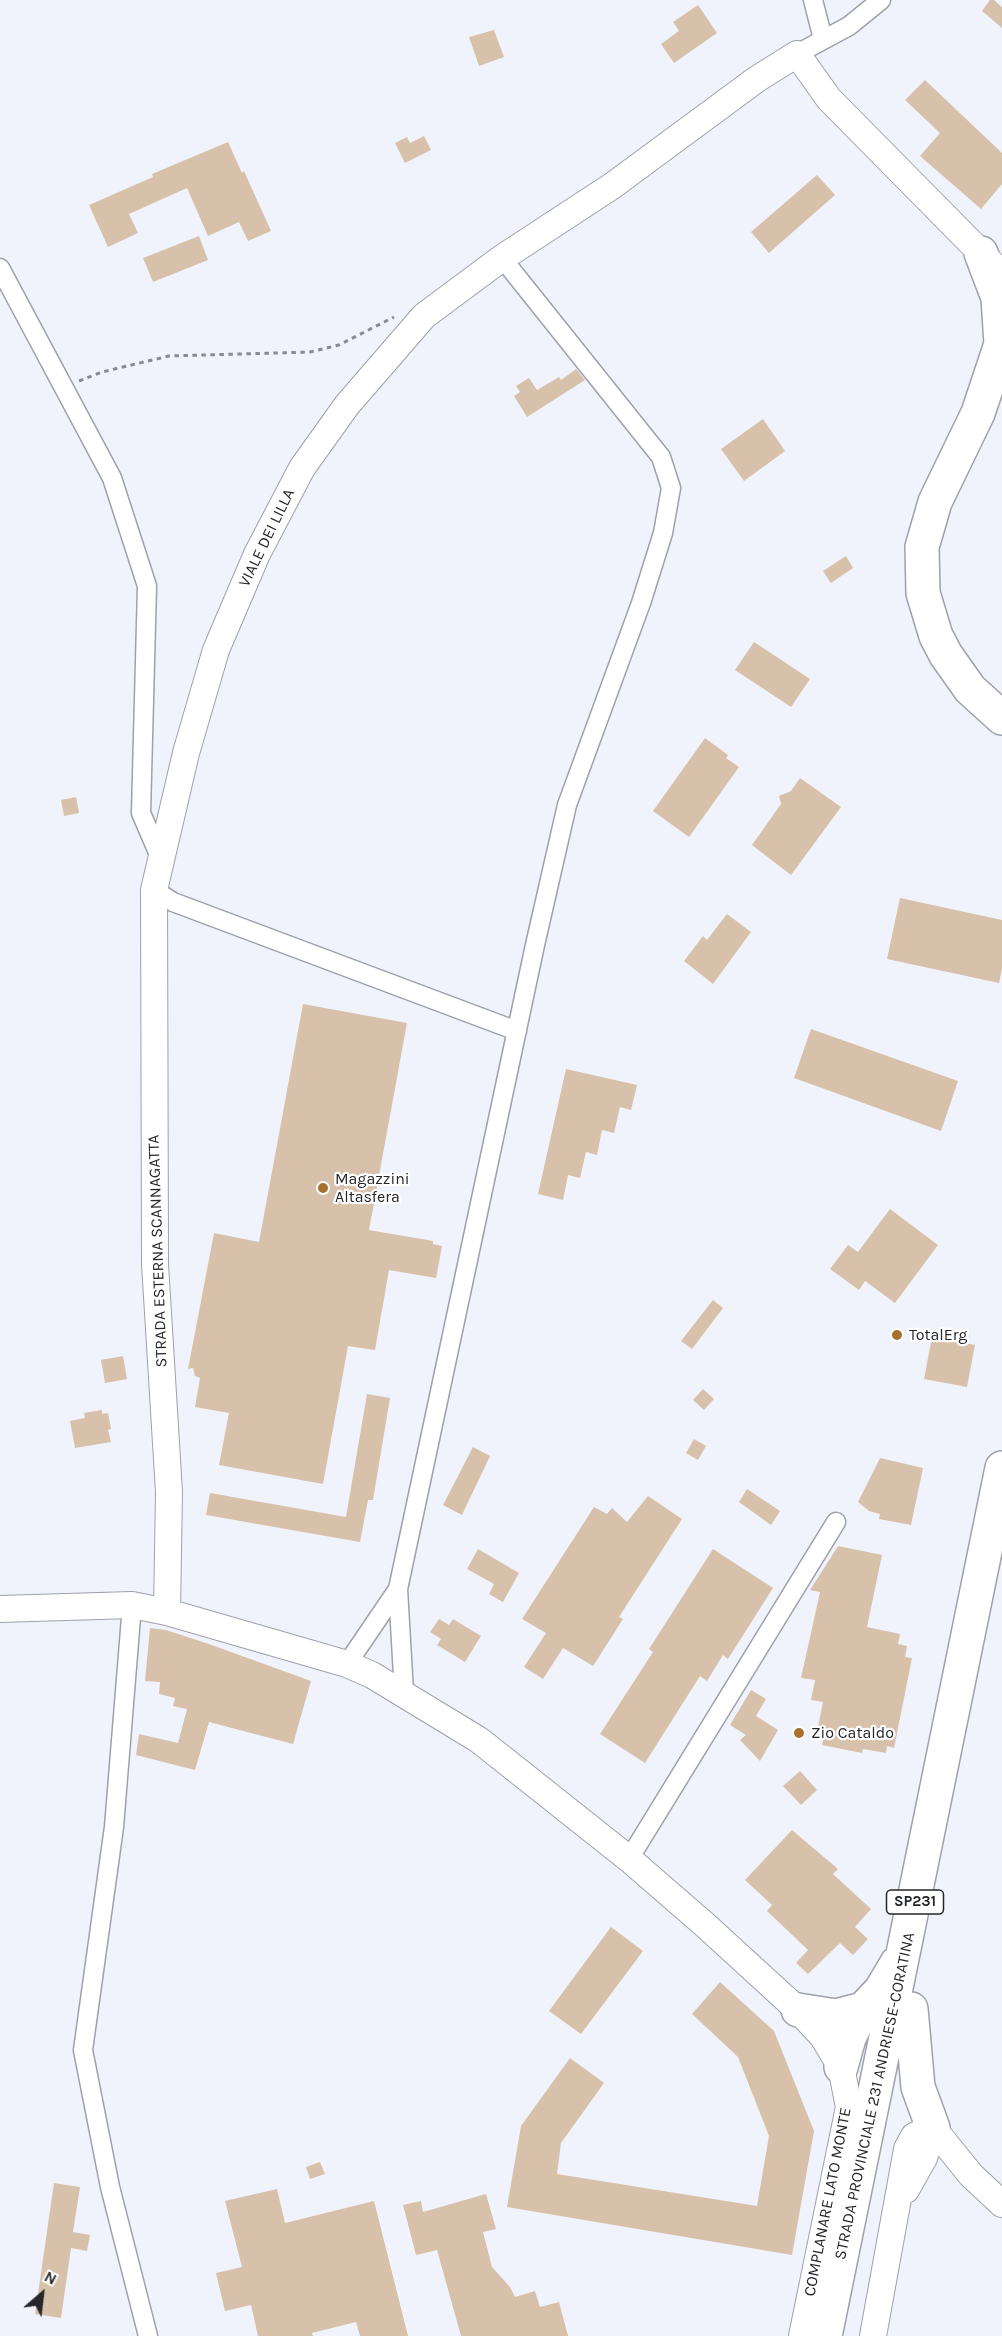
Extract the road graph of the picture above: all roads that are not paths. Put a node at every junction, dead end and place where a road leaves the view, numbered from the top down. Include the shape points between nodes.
1 (813, 0) edge
2 (881, 0) edge
3 (823, 39) junction
4 (797, 54) junction
5 (502, 258) junction
6 (992, 263) edge
7 (0, 268) edge
8 (1002, 343) edge
9 (990, 403) edge
10 (1002, 718) edge
11 (160, 857) junction
12 (154, 890) junction
13 (517, 1031) junction
14 (1002, 1468) edge
15 (836, 1522) dead end
16 (1002, 1579) edge
17 (398, 1589) junction
18 (132, 1605) junction
19 (0, 1609) edge
20 (167, 1612) junction
21 (347, 1664) junction
22 (404, 1693) junction
23 (629, 1859) junction
24 (905, 1952) junction
25 (863, 2009) junction
26 (911, 2009) junction
27 (798, 2010) junction
28 (841, 2067) junction
29 (933, 2128) junction
30 (918, 2169) junction
31 (971, 2175) junction
32 (1002, 2204) edge
33 (898, 2207) junction
34 (148, 2336) edge
35 (802, 2336) edge
36 (825, 2336) edge
37 (845, 2336) edge
38 (873, 2336) edge

1 - 3 street
2 - 3 street via 849,26
3 - 4 street
4 - 5 street, VIALE DEI LILLA via 612,186
4 - 6 street via 828,99
5 - 11 street, VIALE DEI LILLA via 424,316 347,405 302,468 256,554 216,650
5 - 13 street via 661,457 670,488 663,532 641,603 567,805
6 - 8 highway
7 - 11 street via 112,478 147,586 141,813
8 - 9 highway
9 - 10 highway via 935,502 922,548 923,593 946,655 970,688
11 - 12 street, VIALE DEI LILLA
12 - 13 street via 173,902
12 - 20 street, STRADA ESTERNA SCANNAGATTA via 155,1264 169,1492
13 - 17 street
14 - 24 highway, STRADA PROVINCIALE 231 ANDRIESE-CORATINA / SP231
15 - 23 street
16 - 26 highway, STRADA PROVINCIALE 231 ANDRIESE-CORATINA / SP231
17 - 21 street
17 - 22 street
18 - 19 street, COMPLANARE LATO MONTE
18 - 20 street, COMPLANARE LATO MONTE
18 - 34 street via 114,1827 83,2050 110,2187
20 - 21 street, COMPLANARE LATO MONTE
21 - 22 street, COMPLANARE LATO MONTE
22 - 23 street, COMPLANARE LATO MONTE via 479,1740
23 - 27 street, COMPLANARE LATO MONTE
24 - 25 highway via 881,1990
24 - 36 highway, STRADA PROVINCIALE 231 ANDRIESE-CORATINA / SP231
25 - 27 highway via 836,2016
25 - 28 highway
26 - 29 highway via 918,2087
26 - 37 highway, STRADA PROVINCIALE 231 ANDRIESE-CORATINA / SP231
27 - 28 street, COMPLANARE LATO MONTE via 823,2037
28 - 35 street, COMPLANARE LATO MONTE via 849,2107
29 - 30 street
29 - 31 street
29 - 33 street via 914,2136 907,2149
30 - 31 street via 944,2166
30 - 33 street
31 - 32 street
33 - 38 street

